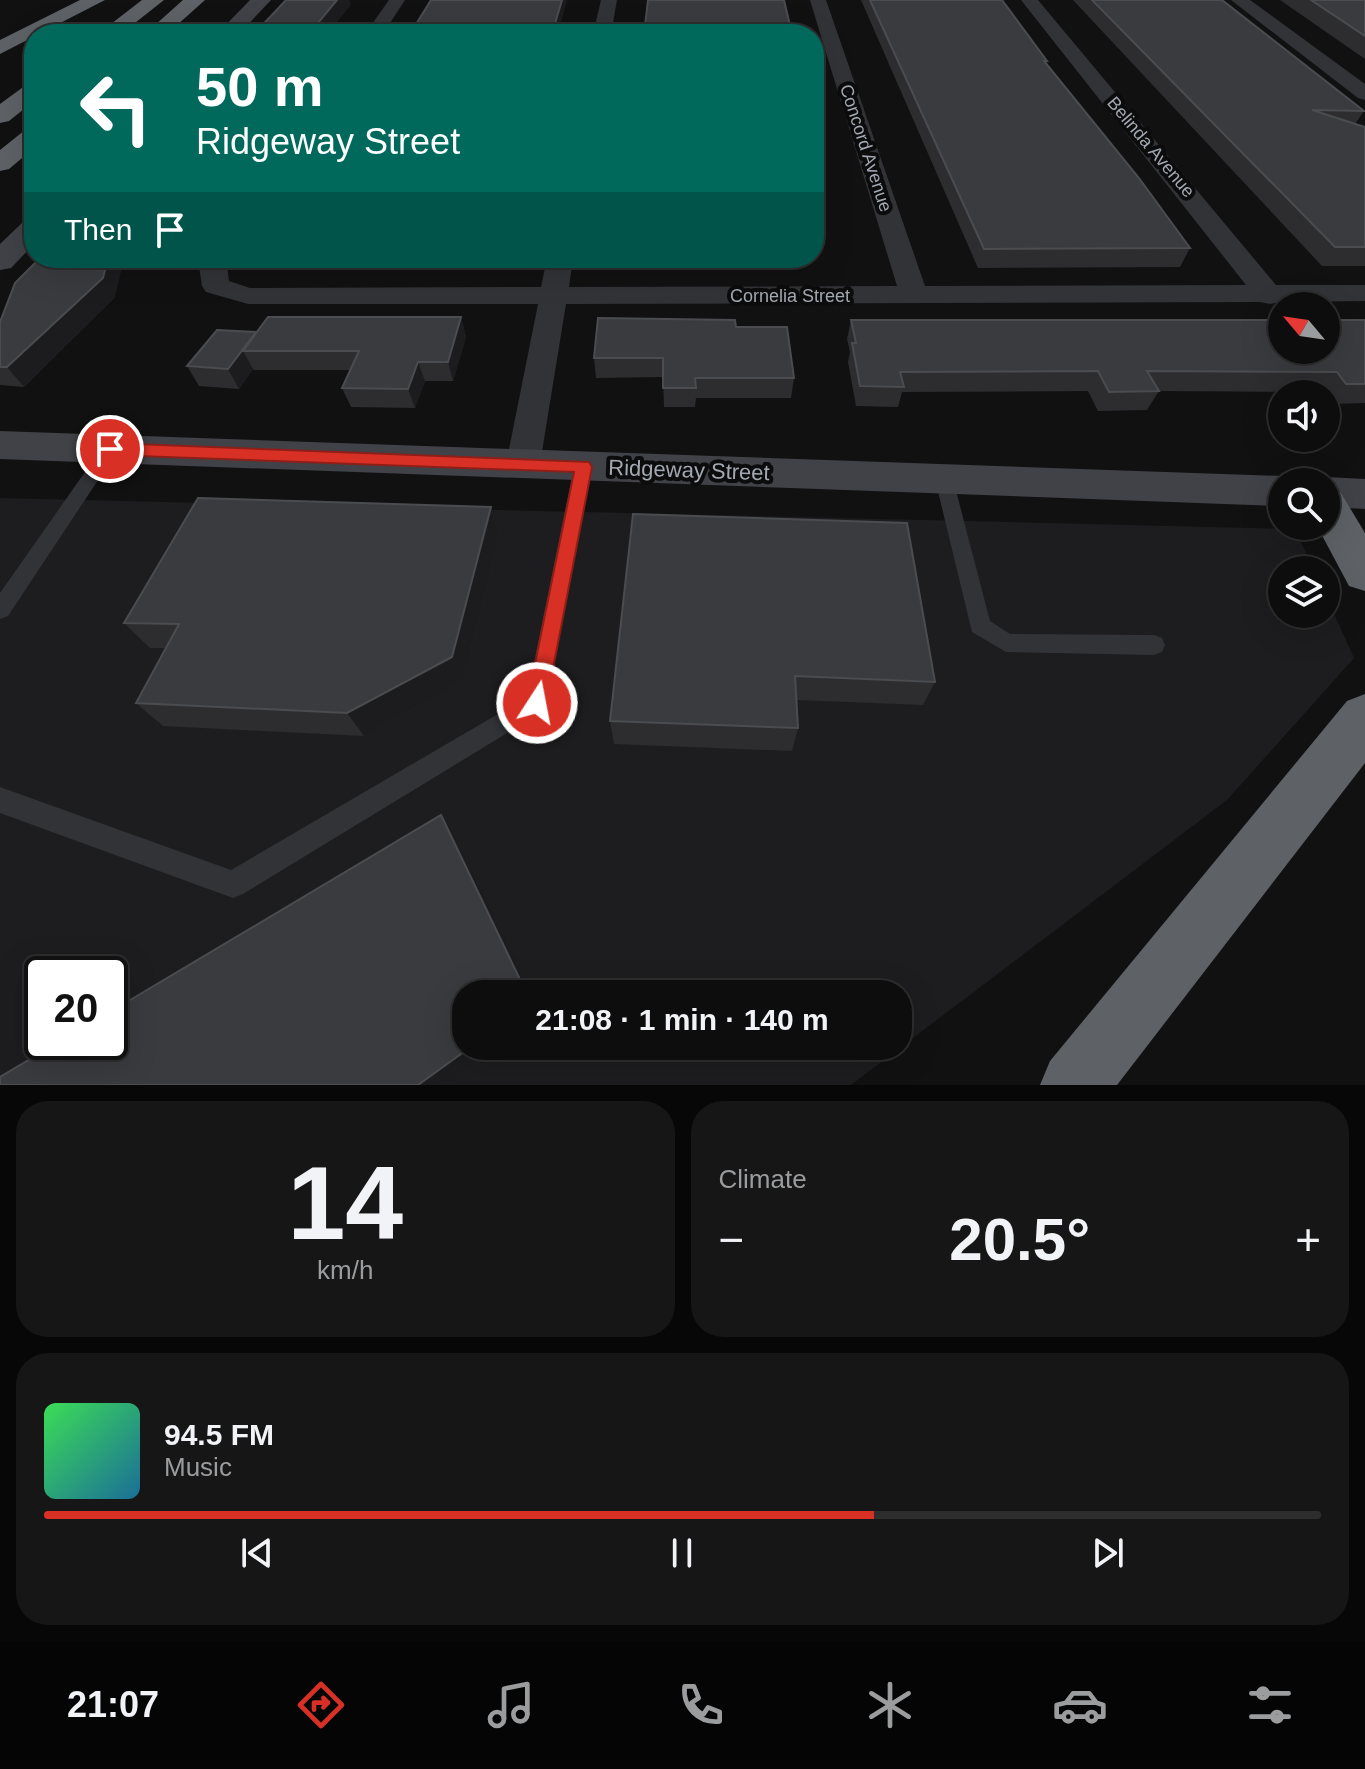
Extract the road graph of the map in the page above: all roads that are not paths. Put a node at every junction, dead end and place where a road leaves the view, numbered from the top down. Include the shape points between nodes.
1 (95, 0) edge
2 (104, 0) edge
3 (129, 0) edge
4 (154, 0) edge
5 (195, 0) edge
6 (261, 0) edge
7 (397, 0) edge
8 (609, 0) edge
9 (818, 0) edge
10 (1029, 0) edge
11 (1239, 0) edge
12 (64, 24) edge
13 (70, 24) edge
14 (96, 24) edge
15 (122, 24) edge
16 (167, 24) edge
17 (237, 24) edge
18 (381, 24) edge
19 (604, 24) edge
20 (15, 61) edge
21 (0, 94) edge
22 (1365, 94) edge
23 (24, 98) edge
24 (0, 116) edge
25 (24, 143) edge
26 (0, 163) edge
27 (24, 237) edge
28 (0, 261) edge
29 (558, 268) edge
30 (218, 272) edge
31 (1365, 293) edge
32 (1268, 294) edge
33 (1340, 294) edge
34 (553, 295) junction
35 (914, 296) junction
36 (1268, 296) edge
37 (0, 445) edge
38 (110, 449) junction
39 (523, 464) junction
40 (583, 467) junction
41 (944, 479) junction
42 (1268, 491) edge
43 (1340, 493) edge
44 (1365, 494) edge
45 (1340, 529) edge
46 (1365, 573) edge
47 (0, 610) edge
48 (1154, 645) dead end
49 (1365, 718) edge
50 (0, 800) edge
51 (1074, 1085) edge

1 - 12 highway
2 - 13 highway
3 - 14 highway
4 - 15 highway
5 - 16 highway
6 - 17 street
7 - 18 street
8 - 19 street
9 - 35 street, Concord Avenue
10 - 32 street, Belinda Avenue
11 - 22 street
20 - 21 highway
23 - 24 highway
25 - 26 highway
27 - 28 street
29 - 34 street
30 - 34 street, Cornelia Street via 248,296
31 - 33 street, Cornelia Street
34 - 35 street, Cornelia Street
34 - 39 street
35 - 36 street, Cornelia Street
37 - 38 street, Ridgeway Street
38 - 39 street, Ridgeway Street
38 - 47 lane
39 - 40 street, Ridgeway Street
40 - 41 street, Ridgeway Street
40 - 50 lane via 537,703 233,884
41 - 42 street, Ridgeway Street
41 - 48 lane via 980,626 1006,643
43 - 44 street
45 - 46 highway
49 - 51 highway

